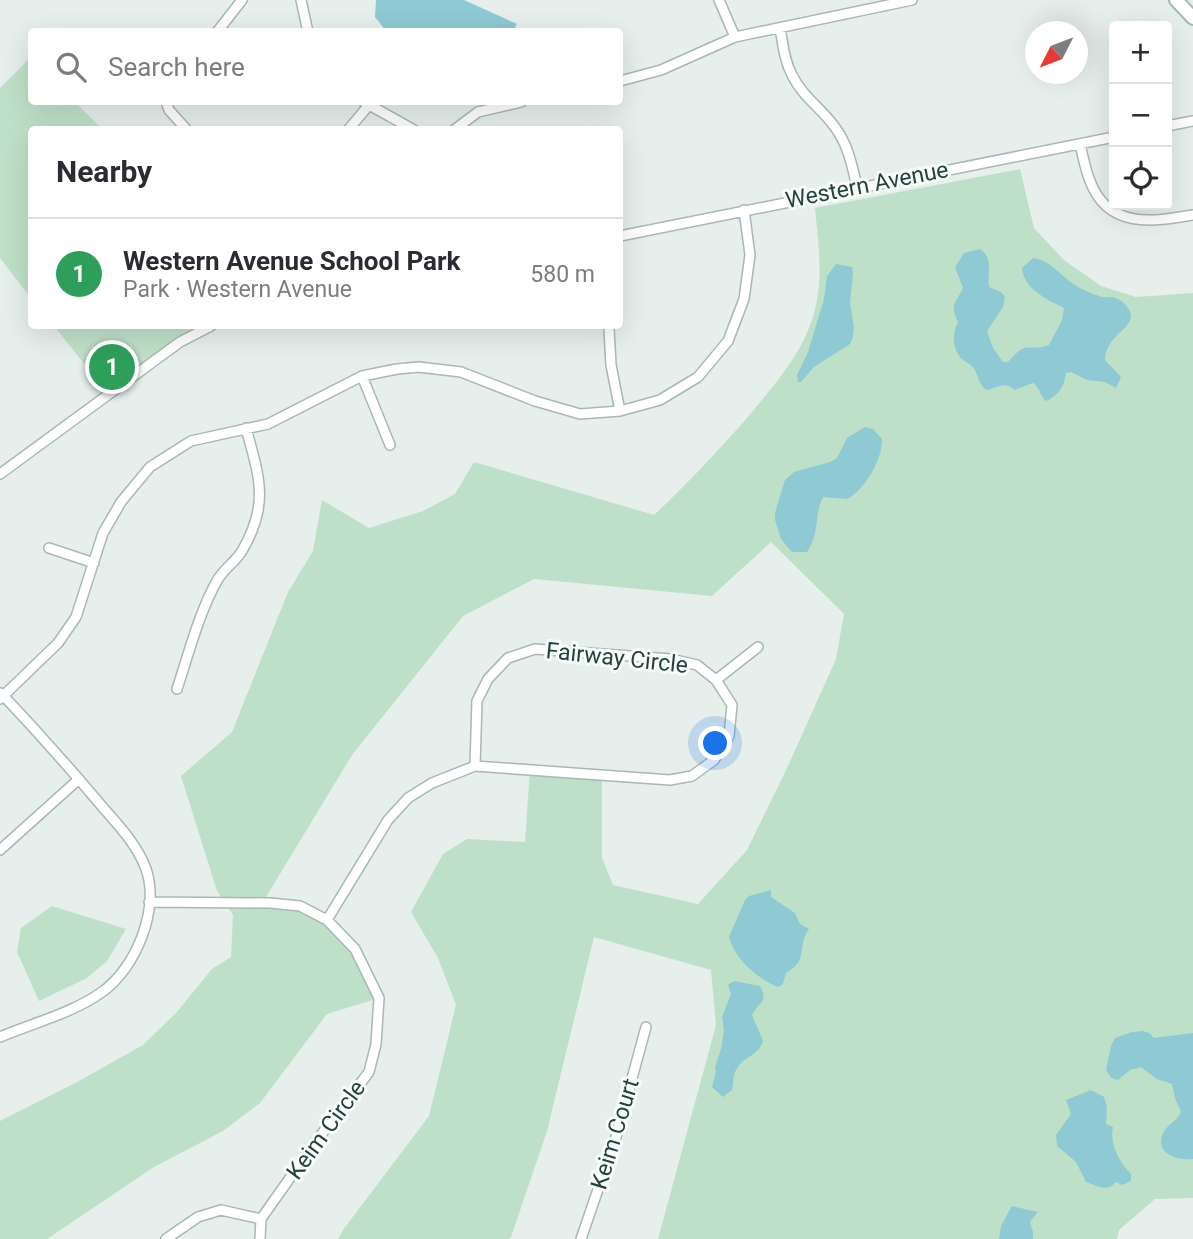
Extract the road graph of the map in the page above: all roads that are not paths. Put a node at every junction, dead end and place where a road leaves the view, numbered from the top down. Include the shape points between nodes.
1 (242, 0) edge
2 (301, 0) edge
3 (719, 0) edge
4 (912, 0) edge
5 (1176, 0) edge
6 (1193, 18) edge
7 (220, 28) edge
8 (307, 28) edge
9 (780, 28) junction
10 (735, 37) junction
11 (623, 80) edge
12 (167, 105) edge
13 (366, 105) edge
14 (370, 105) edge
15 (508, 105) edge
16 (1193, 121) edge
17 (1172, 125) edge
18 (183, 126) edge
19 (351, 126) edge
20 (407, 126) edge
21 (459, 126) edge
22 (1109, 138) edge
23 (1080, 144) junction
24 (857, 187) junction
25 (744, 210) junction
26 (1193, 215) edge
27 (623, 235) edge
28 (205, 329) edge
29 (609, 330) dead end
30 (362, 376) junction
31 (620, 411) junction
32 (246, 428) junction
33 (390, 445) dead end
34 (0, 474) edge
35 (49, 548) dead end
36 (94, 563) junction
37 (758, 647) dead end
38 (716, 680) junction
39 (177, 689) dead end
40 (1, 695) edge
41 (475, 766) junction
42 (79, 779) junction
43 (0, 850) edge
44 (149, 902) junction
45 (327, 920) junction
46 (646, 1027) dead end
47 (0, 1037) edge
48 (261, 1219) junction
49 (166, 1239) edge
50 (260, 1239) edge
51 (581, 1239) edge

1 - 7 street
2 - 8 street
3 - 10 street
4 - 9 street
5 - 6 main road
9 - 10 street
9 - 24 street via 792,76 844,142
10 - 11 street via 661,70
12 - 18 street
13 - 19 street
14 - 20 street
15 - 21 street via 478,112
16 - 17 street
22 - 23 street, Western Avenue
23 - 24 street, Western Avenue
23 - 26 street via 1090,182 1101,202 1117,214 1140,221
24 - 25 street, Western Avenue
25 - 27 street, Western Avenue
25 - 31 street via 750,255 744,299 728,341 698,377 660,400
28 - 34 street via 180,342
29 - 31 street
30 - 31 street via 397,369 443,369 580,414
30 - 32 street via 268,424
30 - 33 street
32 - 36 street via 191,440 150,467 121,502 103,533
32 - 39 street via 260,484 257,521 241,553 219,577
35 - 36 street
36 - 40 street via 76,618 58,643
37 - 38 street
38 - 41 street, Fairway Circle via 732,705 729,736 714,760 692,776 670,780
38 - 41 street, Fairway Circle via 698,665 671,659 535,649 508,658 488,679 477,701
40 - 42 street
41 - 45 street, Fairway Circle via 408,798 388,820
42 - 43 street
42 - 44 street via 135,846 146,870
44 - 45 street, Keim Circle via 300,906
44 - 47 street via 141,941 117,981 86,1002
45 - 48 street, Keim Circle via 355,949 379,999 376,1044 369,1072
46 - 51 street, Keim Court via 616,1137
48 - 49 street via 221,1210 198,1217
48 - 50 street

